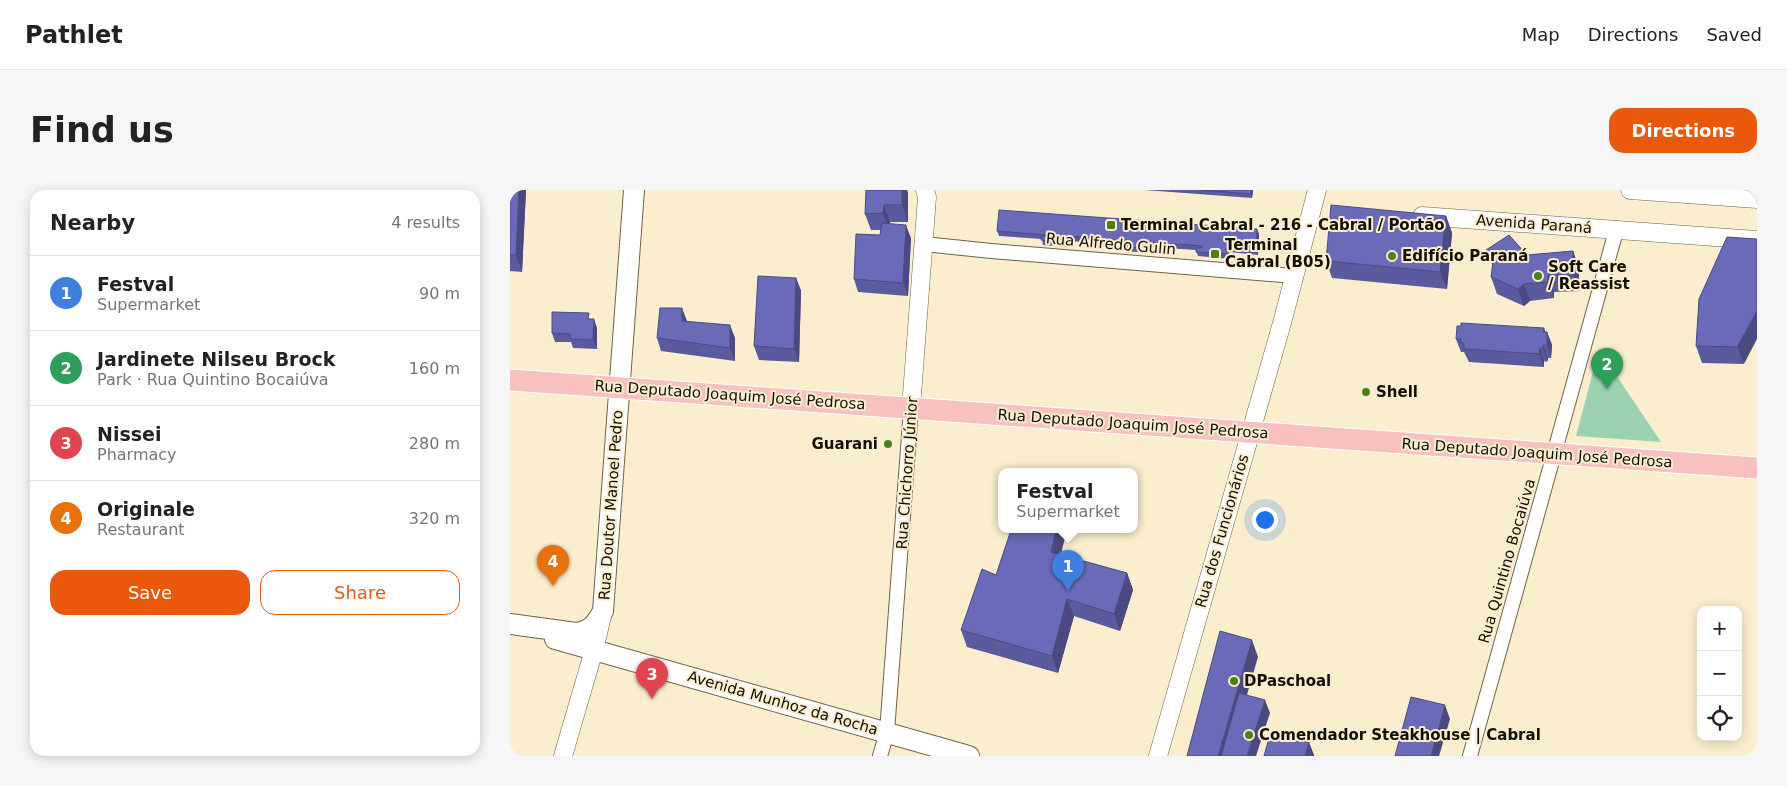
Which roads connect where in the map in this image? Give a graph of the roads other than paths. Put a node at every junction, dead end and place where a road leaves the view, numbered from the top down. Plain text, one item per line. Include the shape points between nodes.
1 (634, 190) edge
2 (925, 190) edge
3 (1317, 190) edge
4 (1630, 190) edge
5 (1757, 199) edge
6 (1312, 208) junction
7 (1331, 209) edge
8 (1410, 215) edge
9 (1616, 231) junction
10 (1757, 240) edge
11 (924, 244) junction
12 (1295, 276) junction
13 (510, 380) edge
14 (620, 387) junction
15 (911, 408) junction
16 (1250, 433) junction
17 (1554, 454) junction
18 (1757, 468) edge
19 (603, 611) junction
20 (510, 625) edge
21 (594, 650) junction
22 (887, 732) junction
23 (564, 756) edge
24 (880, 756) edge
25 (969, 756) edge
26 (1158, 756) edge
27 (1470, 756) edge

1 - 14 main road, Rua Doutor Manoel Pedro
2 - 11 street, Rua Chichorro Júnior
3 - 6 street, Rua dos Funcionários
4 - 5 street
6 - 7 street
6 - 12 street, Rua dos Funcionários
8 - 9 street, Avenida Paraná
9 - 10 street, Avenida Paraná
9 - 17 street, Rua Quintino Bocaiúva
11 - 12 street, Rua Alfredo Gulin
11 - 15 street, Rua Chichorro Júnior
12 - 16 street, Rua dos Funcionários
13 - 14 main road, Rua Deputado Joaquim José Pedrosa
14 - 15 main road, Rua Deputado Joaquim José Pedrosa
14 - 19 main road, Rua Doutor Manoel Pedro
15 - 16 main road, Rua Deputado Joaquim José Pedrosa
15 - 22 street, Rua Chichorro Júnior
16 - 17 main road, Rua Deputado Joaquim José Pedrosa
16 - 26 street, Rua dos Funcionários
17 - 18 main road, Rua Deputado Joaquim José Pedrosa
17 - 27 street, Rua Quintino Bocaiúva
19 - 20 main road via 596,624 584,632
19 - 21 street, Rua Doutor Manoel Pedro
20 - 21 main road, Avenida Munhoz da Rocha
21 - 22 main road, Avenida Munhoz da Rocha
21 - 23 street, Rua Doutor Manoel Pedro
22 - 24 street, Rua Chichorro Júnior
22 - 25 main road, Avenida Munhoz da Rocha

